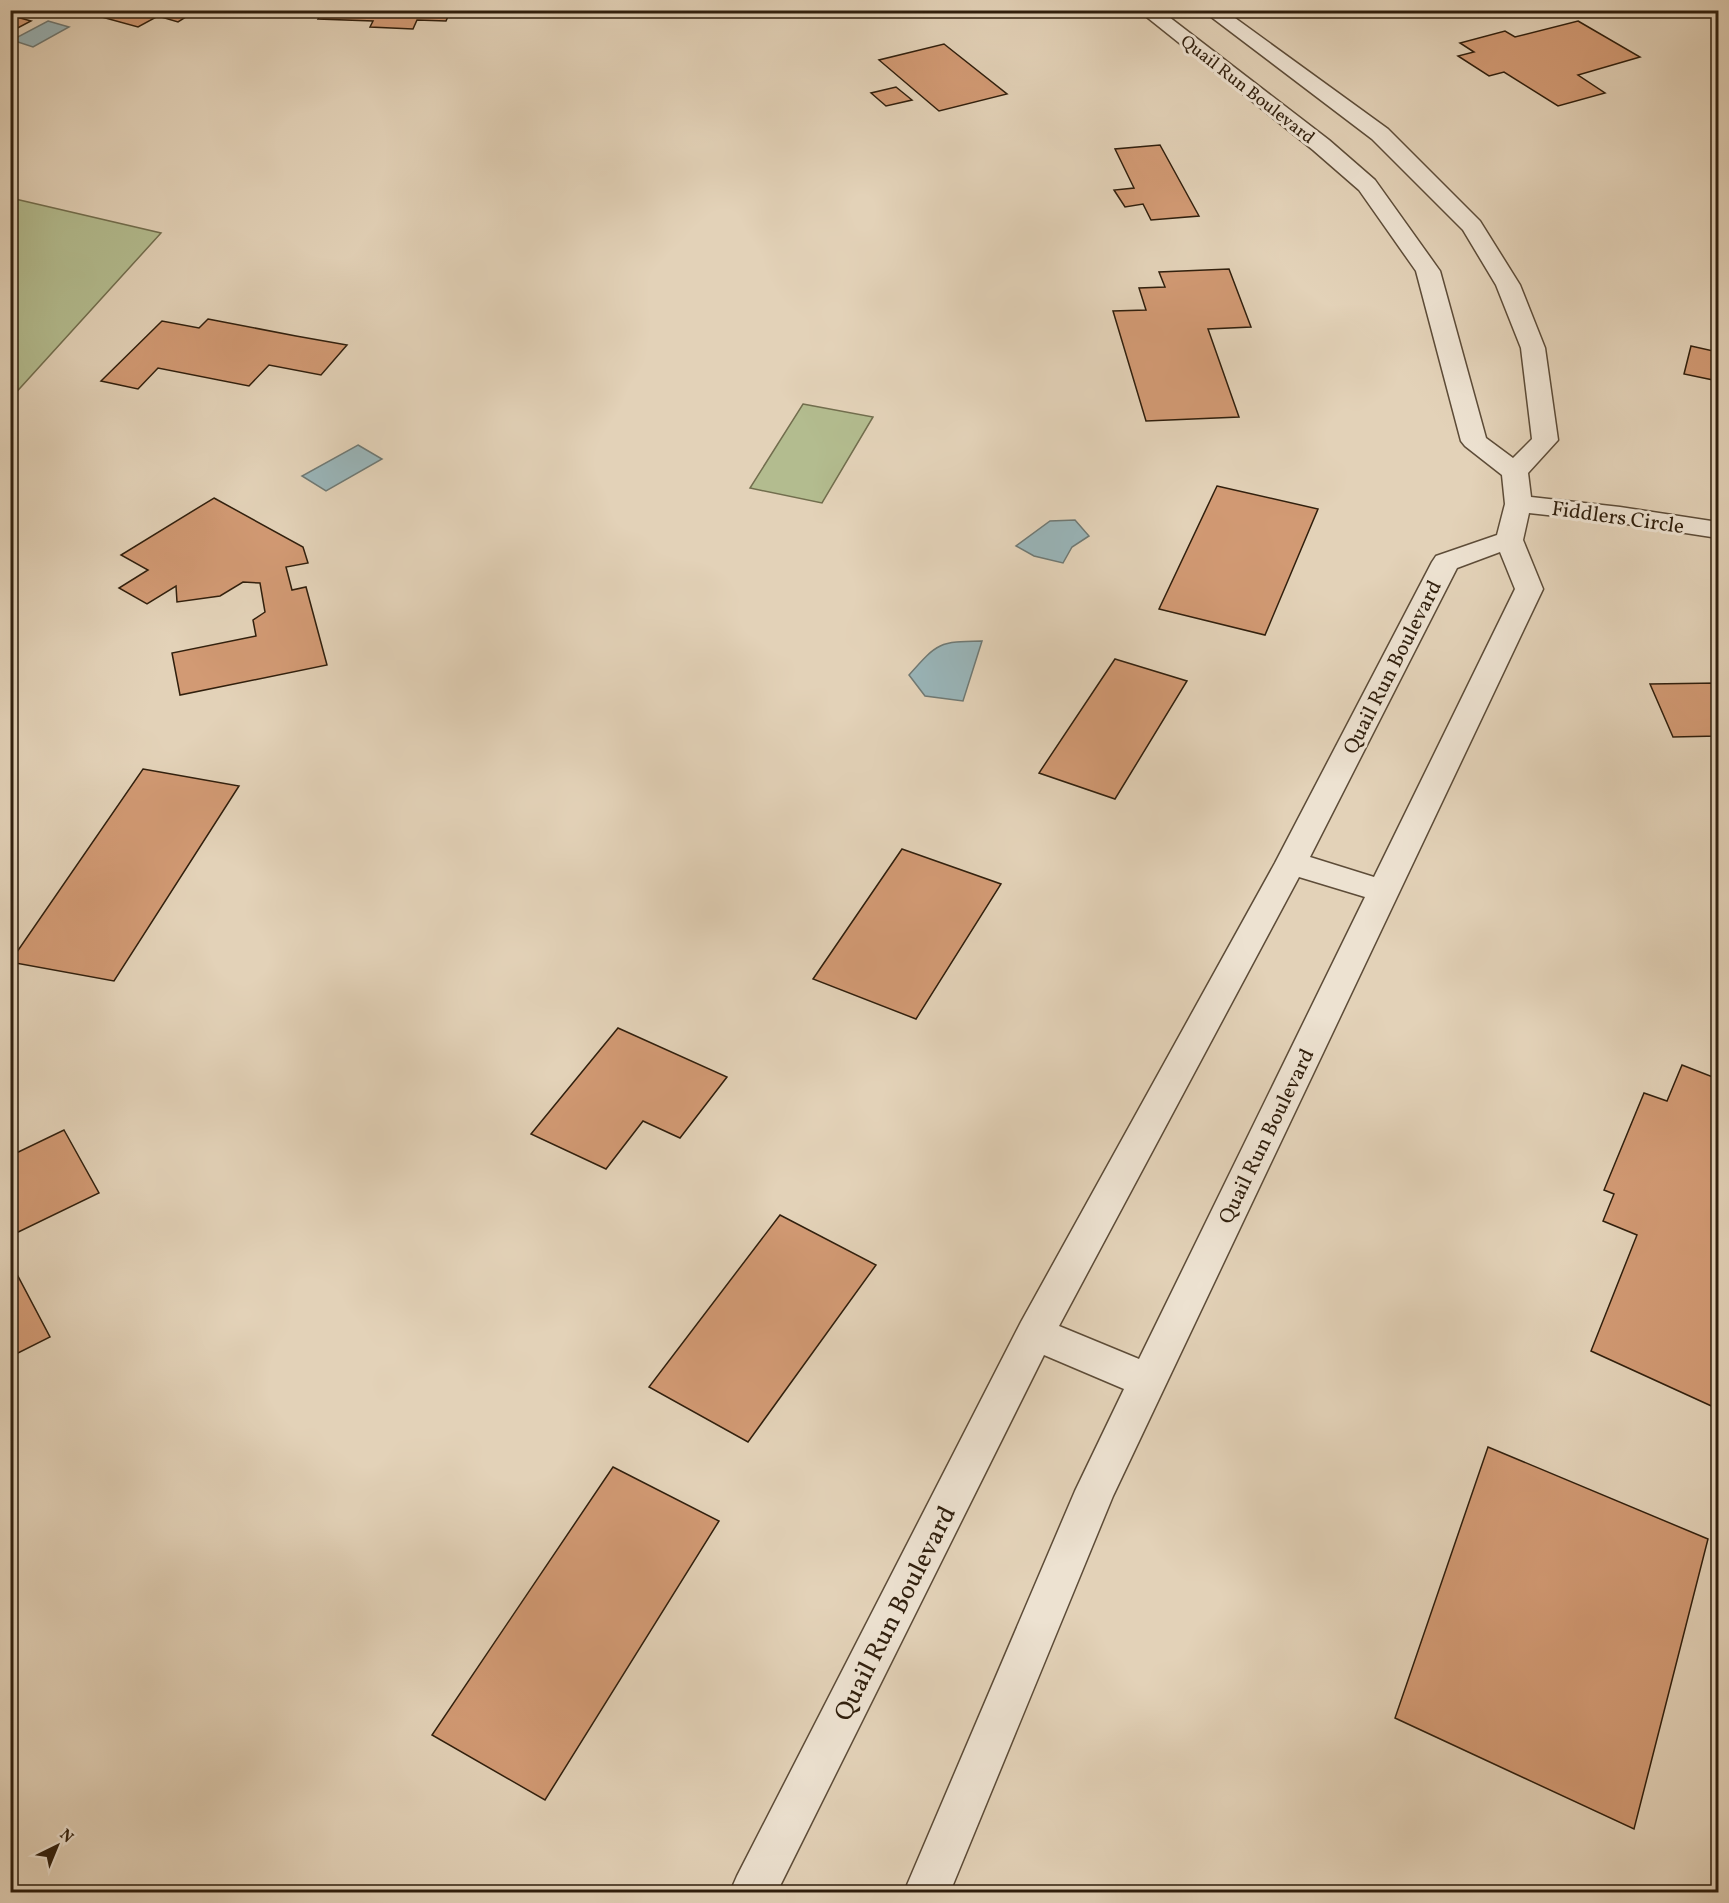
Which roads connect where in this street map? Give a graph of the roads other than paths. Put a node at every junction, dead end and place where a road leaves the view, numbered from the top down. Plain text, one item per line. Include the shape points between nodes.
1 (1147, 10) edge
2 (1211, 10) edge
3 (1380, 134) junction
4 (1321, 145) junction
5 (1515, 472) junction
6 (1518, 504) junction
7 (1719, 530) edge
8 (1509, 540) junction
9 (1291, 863) junction
10 (1383, 891) junction
11 (1035, 1334) junction
12 (1149, 1381) junction
13 (753, 1893) edge
14 (927, 1893) edge

1 - 4 street, Quail Run Boulevard
2 - 3 street, Quail Run Boulevard
3 - 4 street, Quail Run Boulevard
3 - 5 street, Quail Run Boulevard via 1472,226 1508,285 1529,337 1545,440
4 - 5 street, Quail Run Boulevard via 1367,185 1428,271 1474,441
5 - 6 street
6 - 7 street, Fiddlers Circle
6 - 8 street
8 - 9 street, Quail Run Boulevard via 1446,562
8 - 10 street, Quail Run Boulevard via 1529,589
9 - 10 street
9 - 11 street, Quail Run Boulevard
10 - 12 street, Quail Run Boulevard
11 - 12 street
11 - 13 street, Quail Run Boulevard
12 - 14 street, Quail Run Boulevard via 1095,1491

